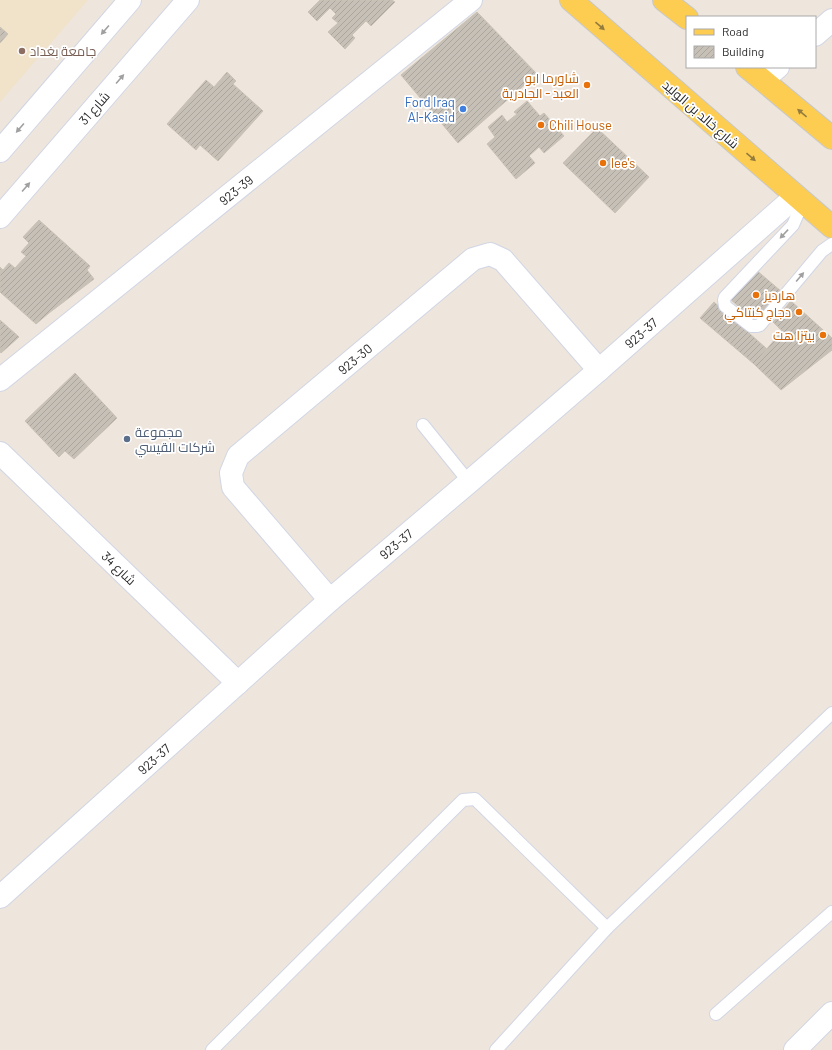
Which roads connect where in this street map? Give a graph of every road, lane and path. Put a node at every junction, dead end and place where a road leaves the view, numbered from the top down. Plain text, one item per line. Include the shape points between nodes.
1 (130, 0) edge
2 (188, 0) edge
3 (471, 0) edge
4 (571, 0) edge
5 (664, 0) edge
6 (686, 17) edge
7 (832, 20) edge
8 (816, 34) edge
9 (762, 71) edge
10 (832, 138) edge
11 (0, 151) edge
12 (798, 198) junction
13 (3, 207) edge
14 (832, 227) edge
15 (832, 244) edge
16 (599, 370) junction
17 (0, 380) edge
18 (423, 425) dead end
19 (0, 453) edge
20 (469, 482) junction
21 (330, 600) junction
22 (238, 683) junction
23 (832, 713) edge
24 (0, 897) edge
25 (832, 912) edge
26 (607, 928) junction
27 (832, 1013) edge
28 (716, 1014) dead end
29 (212, 1050) edge
30 (496, 1050) edge
31 (795, 1050) edge

1 -> 11 street
13 -> 2 street, شارع 31
3 - 17 street, 923-39
4 -> 12 main road, شارع خالد بن الوليد
5 - 6 main road
7 - 8 street
10 -> 9 main road
12 - 14 main road, شارع خالد بن الوليد
12 -> 15 lane via 799,211 793,225 724,297 725,306 751,326 760,325 822,251
12 - 16 street, 923-37
16 - 20 street, 923-37
16 - 21 street, 923-30 via 503,260 490,254 473,259 238,456 231,473 233,487
18 - 20 lane
19 - 22 street, شارع 34
20 - 21 street, 923-37
21 - 22 street, 923-37
22 - 24 street, 923-37
23 - 26 lane
25 - 28 lane
26 - 29 lane via 475,799 463,800
26 - 30 lane
27 - 31 street

